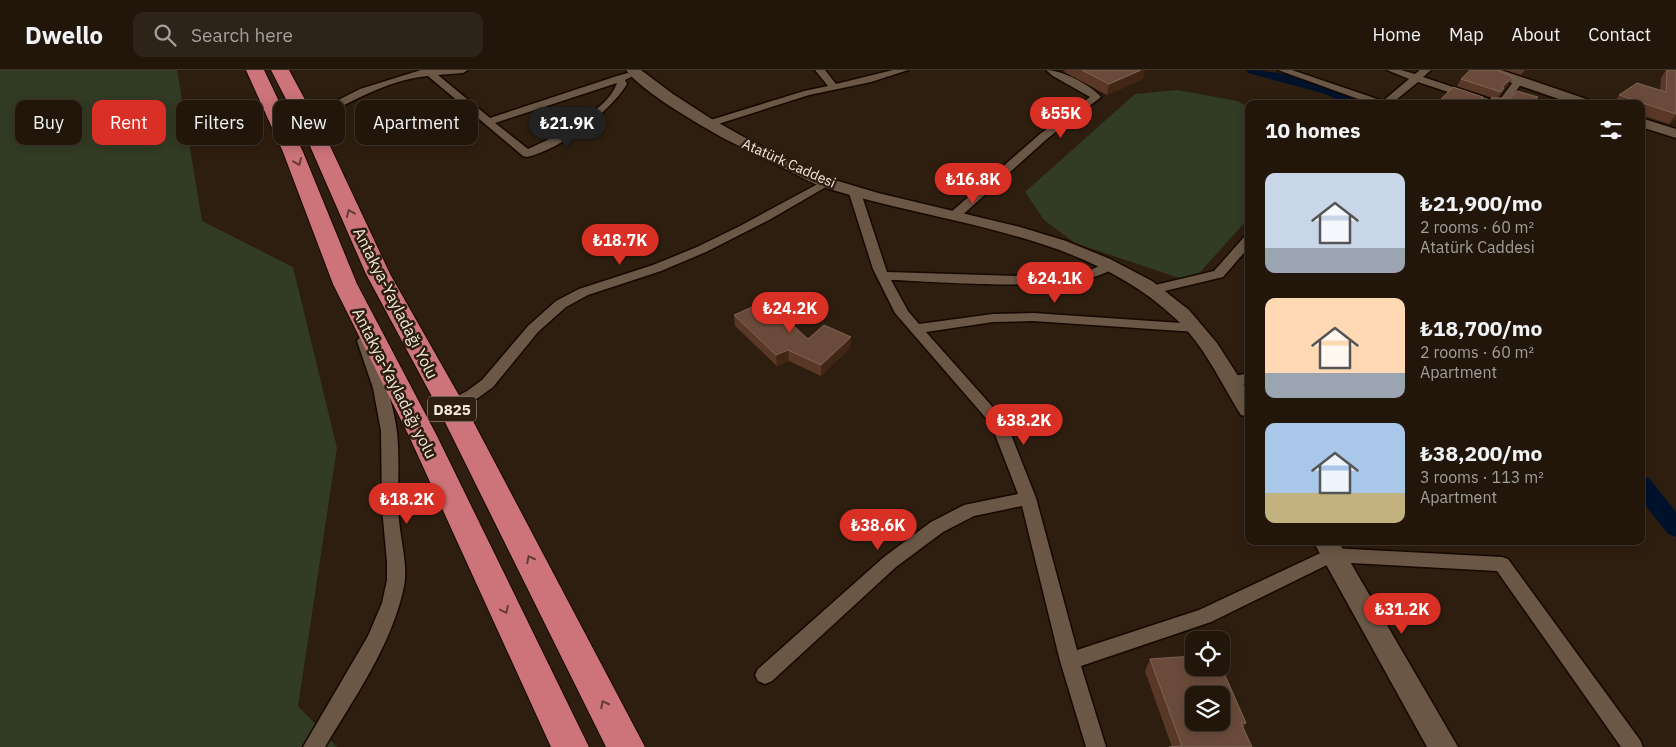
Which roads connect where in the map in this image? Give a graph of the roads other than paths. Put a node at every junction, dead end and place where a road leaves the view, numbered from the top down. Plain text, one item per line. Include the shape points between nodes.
1 (255, 70) edge
2 (280, 70) edge
3 (463, 70) edge
4 (820, 70) edge
5 (903, 70) edge
6 (1051, 70) edge
7 (1284, 70) edge
8 (1392, 70) edge
9 (1426, 70) edge
10 (1488, 70) edge
11 (428, 72) edge
12 (630, 74) edge
13 (1416, 78) junction
14 (1519, 80) junction
15 (834, 87) junction
16 (296, 100) edge
17 (344, 100) edge
18 (1372, 100) edge
19 (1389, 100) edge
20 (1482, 100) edge
21 (1505, 100) edge
22 (1576, 100) edge
23 (487, 122) junction
24 (1645, 123) edge
25 (708, 124) junction
26 (1675, 133) edge
27 (319, 145) edge
28 (827, 182) junction
29 (854, 190) junction
30 (954, 216) junction
31 (1245, 244) edge
32 (1110, 265) junction
33 (882, 276) junction
34 (345, 284) junction
35 (1152, 290) junction
36 (1196, 328) junction
37 (916, 329) junction
38 (1245, 379) edge
39 (1230, 381) junction
40 (1245, 404) edge
41 (451, 406) junction
42 (1028, 498) junction
43 (1328, 548) edge
44 (1070, 661) junction
45 (765, 674) dead end
46 (313, 747) edge
47 (570, 747) edge
48 (626, 747) edge
49 (1096, 747) edge
50 (1443, 747) edge
51 (1633, 747) edge

1 -> 34 highway, Antakya-Yayladağı yolu / D825 via 297,160
2 - 16 highway, Antakya-Yayladağı Yolu / D825
3 - 11 street
4 - 15 street
5 - 15 street
6 - 30 street via 1096,97 1044,136
7 - 18 street
8 - 13 street
9 - 13 street
10 - 14 main road
11 - 17 street via 376,86
11 - 23 street
12 - 23 street
12 - 23 street via 615,97 572,130 527,154
12 - 25 main road, Atatürk Caddesi
13 - 19 street
13 - 20 street
14 - 21 street
14 - 22 main road
15 - 25 street
24 - 26 main road
25 - 28 main road, Atatürk Caddesi
41 -> 27 highway, Antakya-Yayladağı Yolu / D825 via 378,274
28 - 29 main road, Atatürk Caddesi
28 - 41 street via 723,241 656,269 586,291 560,304 548,313 491,381
29 - 30 main road, Atatürk Caddesi
29 - 33 street
30 - 32 main road, Atatürk Caddesi via 1059,244
31 - 35 street via 1218,274
32 - 33 street via 1087,276 1048,281
32 - 35 main road, Atatürk Caddesi
33 - 37 street via 902,314
34 - 46 street via 378,381 387,419 391,521 398,572 391,603 371,648
34 -> 47 highway, Antakya-Yayladağı yolu / D825 via 424,436
35 - 36 main road, Atatürk Caddesi
36 - 37 street via 1033,317 993,318
36 - 39 main road, Atatürk Caddesi
37 - 42 street via 998,422
38 - 39 street
39 - 40 main road, Atatürk Caddesi
48 -> 41 highway, Antakya-Yayladağı Yolu / D825
42 - 44 street
42 - 45 street via 970,510 937,527 890,562
43 - 44 street via 1204,616
43 - 50 main road
43 - 51 street via 1502,564
44 - 49 street

